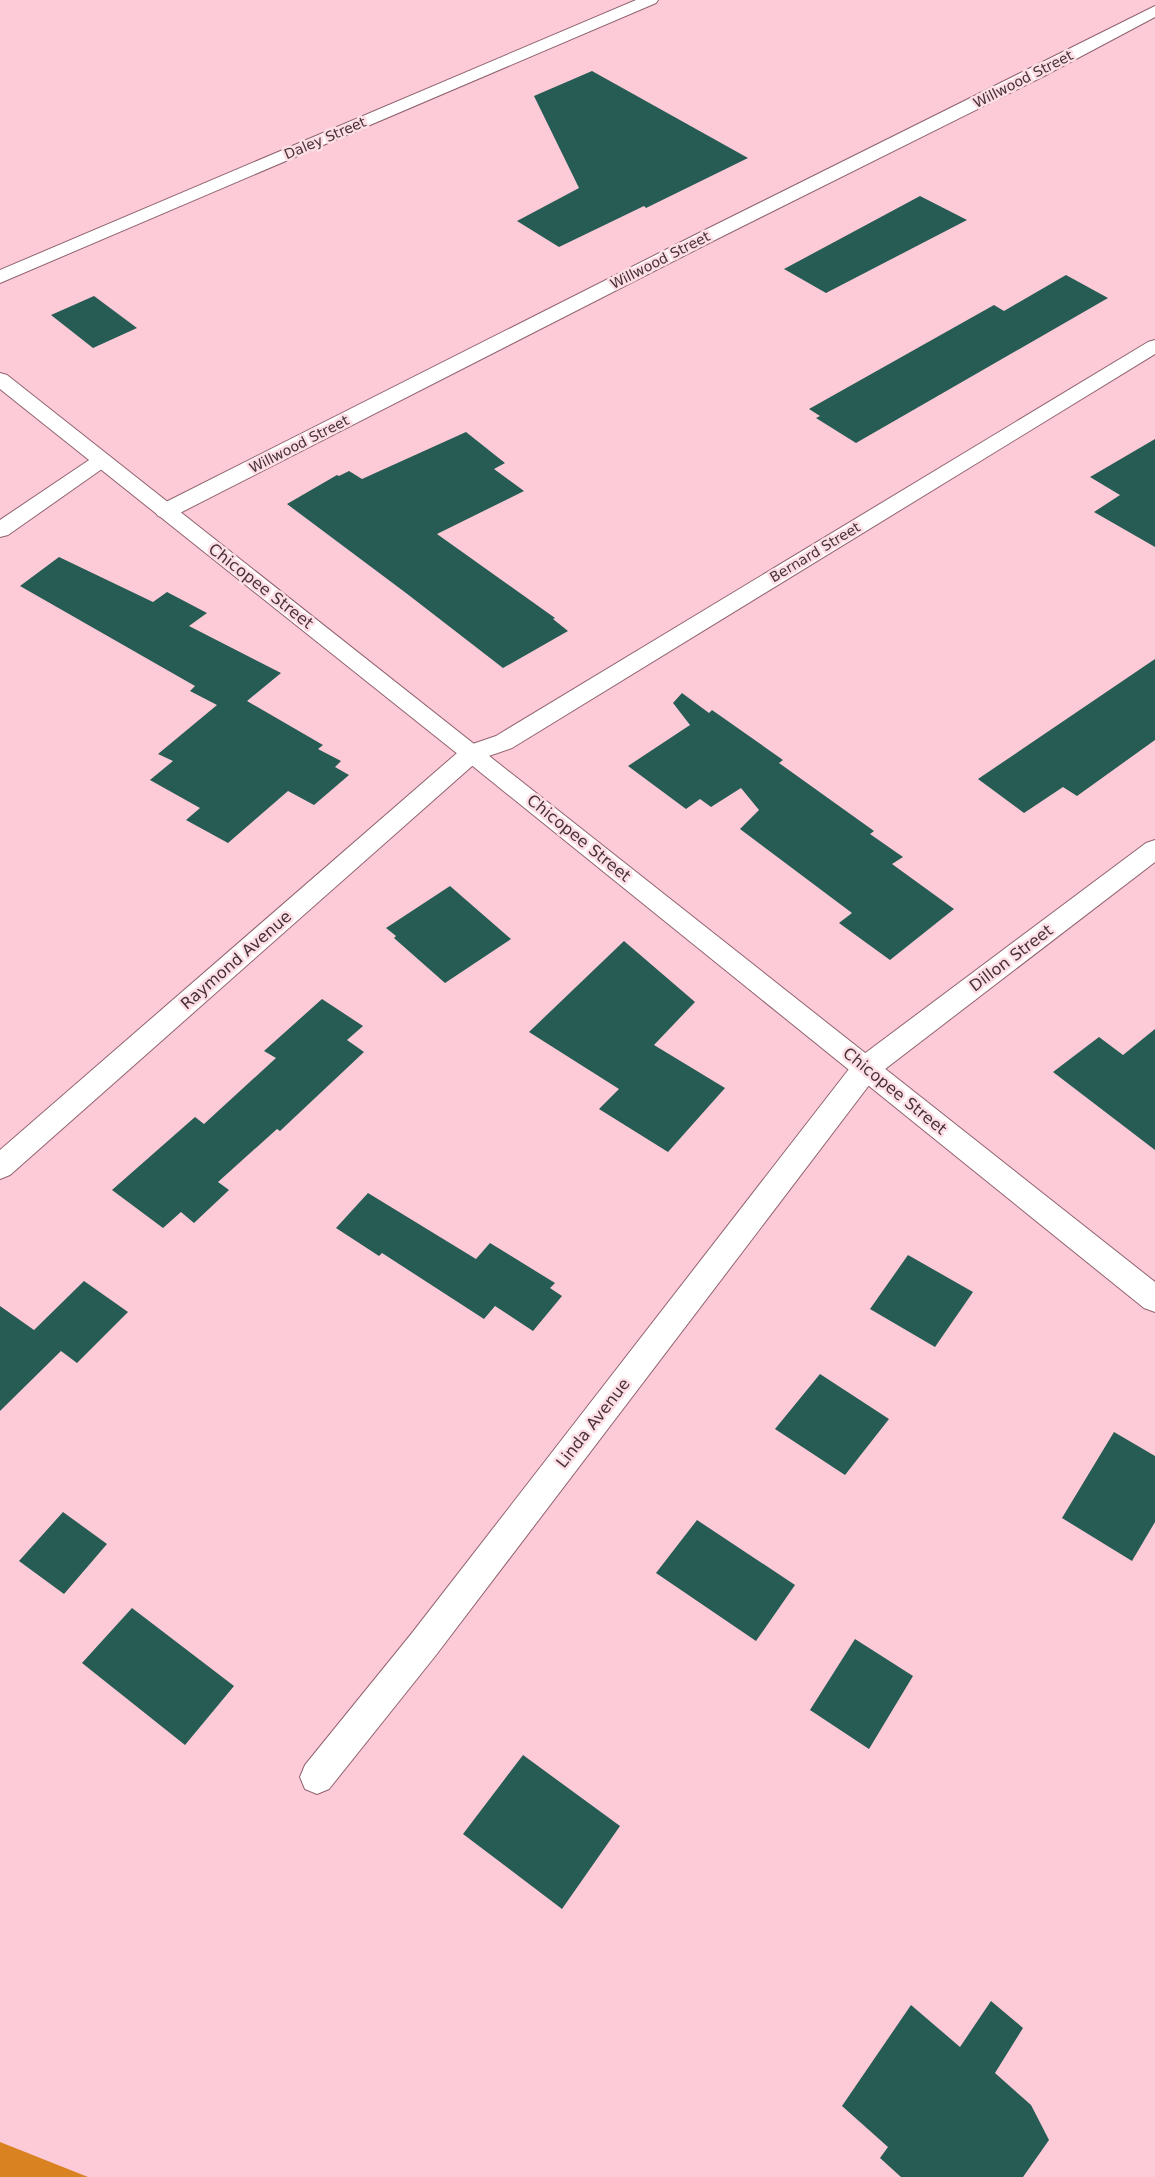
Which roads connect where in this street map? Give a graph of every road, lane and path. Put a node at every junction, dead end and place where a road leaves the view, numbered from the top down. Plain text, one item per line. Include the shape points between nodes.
1 (650, 0) edge
2 (1155, 11) edge
3 (0, 277) edge
4 (1155, 346) edge
5 (0, 379) edge
6 (102, 460) junction
7 (166, 511) junction
8 (0, 530) edge
9 (472, 753) junction
10 (1155, 849) edge
11 (866, 1068) junction
12 (0, 1168) edge
13 (1155, 1299) edge
14 (317, 1776) dead end

1 - 3 street, Daley Street
2 - 7 street, Willwood Street
4 - 9 street, Bernard Street via 504,742
5 - 6 street, Chicopee Street
6 - 7 street, Chicopee Street
6 - 8 street
7 - 9 street, Chicopee Street
9 - 11 street, Chicopee Street
9 - 12 street, Raymond Avenue
10 - 11 street, Dillon Street
11 - 13 street, Chicopee Street
11 - 14 street, Linda Avenue via 430,1636

